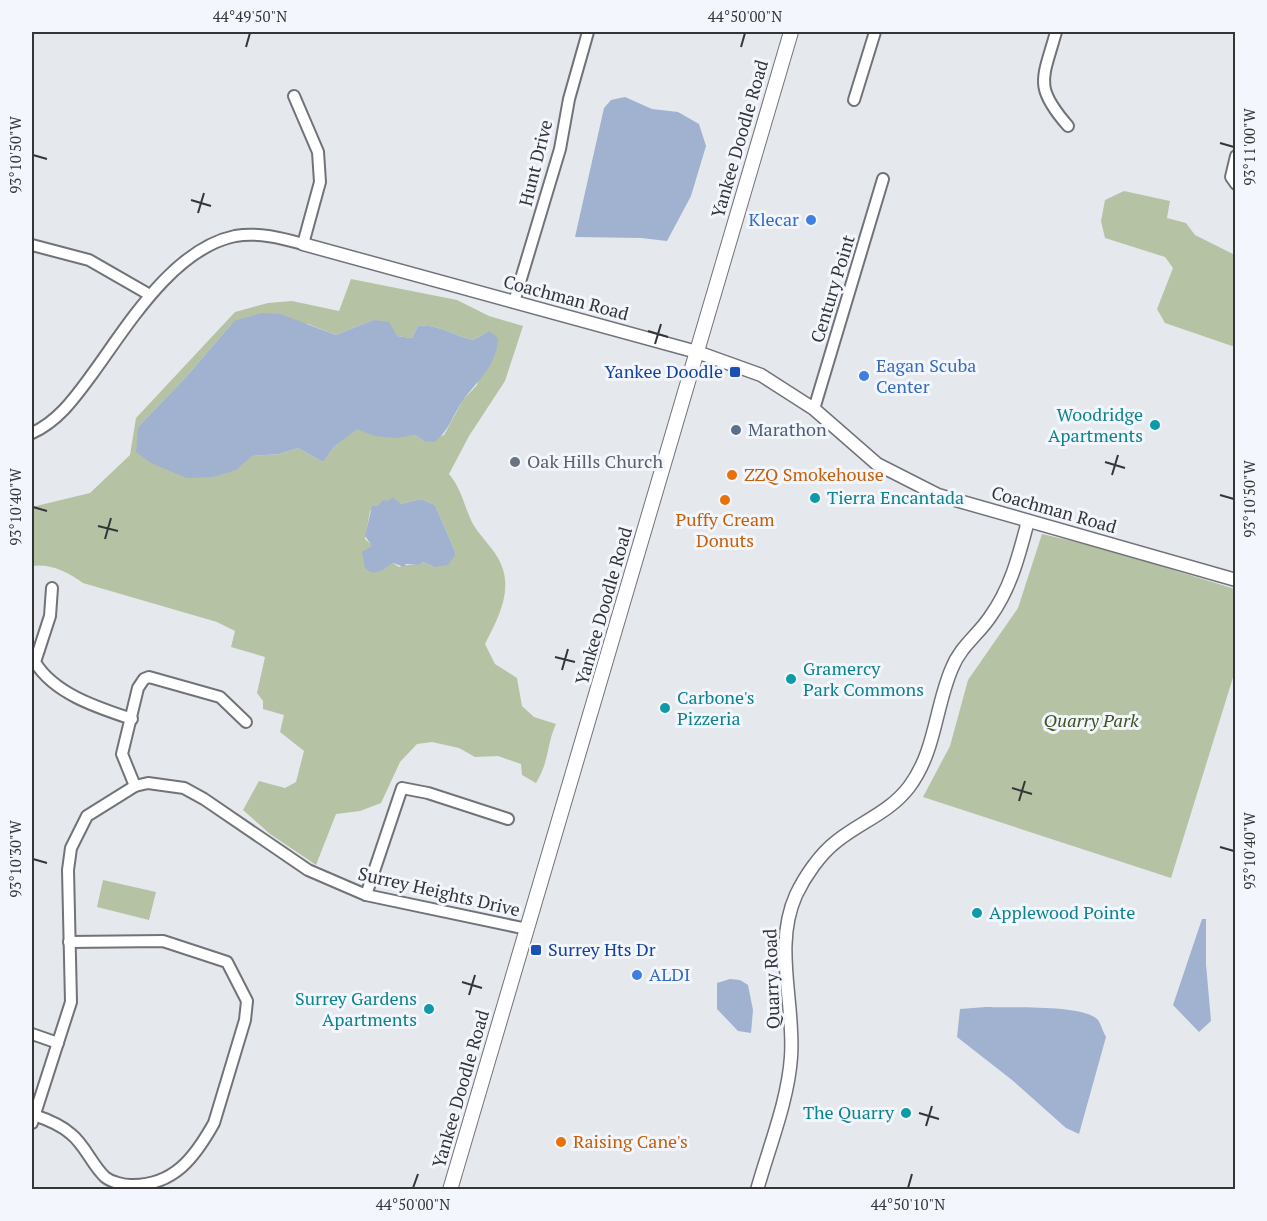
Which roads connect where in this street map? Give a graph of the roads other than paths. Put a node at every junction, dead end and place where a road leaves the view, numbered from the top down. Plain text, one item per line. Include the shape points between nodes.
1 (588, 32) edge
2 (791, 32) edge
3 (875, 32) edge
4 (1056, 32) edge
5 (294, 96) dead end
6 (854, 100) dead end
7 (1068, 126) dead end
8 (1236, 156) edge
9 (883, 179) dead end
10 (1236, 184) edge
11 (303, 244) junction
12 (32, 245) edge
13 (150, 295) junction
14 (514, 302) junction
15 (697, 352) junction
16 (814, 409) junction
17 (32, 433) edge
18 (1028, 521) junction
19 (1236, 580) edge
20 (52, 588) dead end
21 (132, 719) junction
22 (246, 722) dead end
23 (135, 786) junction
24 (508, 819) dead end
25 (366, 895) junction
26 (527, 929) junction
27 (69, 942) junction
28 (32, 1034) edge
29 (58, 1043) junction
30 (33, 1119) edge
31 (450, 1190) edge
32 (757, 1190) edge

1 - 14 street, Hunt Drive via 568,99 560,149
2 - 15 main road, Yankee Doodle Road
3 - 6 street
4 - 7 street via 1043,81 1048,103
5 - 11 street via 318,152 321,182
8 - 10 street via 1231,177
9 - 16 street, Century Point
11 - 13 street, Coachman Road via 271,235 236,236 201,248
11 - 14 street, Coachman Road
12 - 13 street via 89,260
13 - 17 street, Coachman Road via 69,405
14 - 15 street, Coachman Road
15 - 16 street, Coachman Road via 761,375
15 - 26 main road, Yankee Doodle Road
16 - 18 street, Coachman Road via 877,464 938,495
18 - 19 street, Coachman Road
18 - 32 street, Quarry Road via 1007,592 952,666 925,761 908,788 883,812 835,842 813,865 796,895 789,917 786,952 791,1060
20 - 21 street via 50,616 35,662 41,672 93,706
21 - 22 street via 138,688 149,677 220,697
21 - 23 street via 122,754
23 - 25 street, Surrey Heights Drive via 148,783 184,788 308,870
23 - 27 street via 87,816 71,848
24 - 25 street via 402,788
25 - 26 street, Surrey Heights Drive
26 - 31 main road, Yankee Doodle Road
27 - 29 street via 71,1002
27 - 30 street via 163,940 227,962 247,1001 245,1020 208,1134 187,1163 150,1185 127,1185 107,1179 72,1134
28 - 29 street
29 - 30 street

